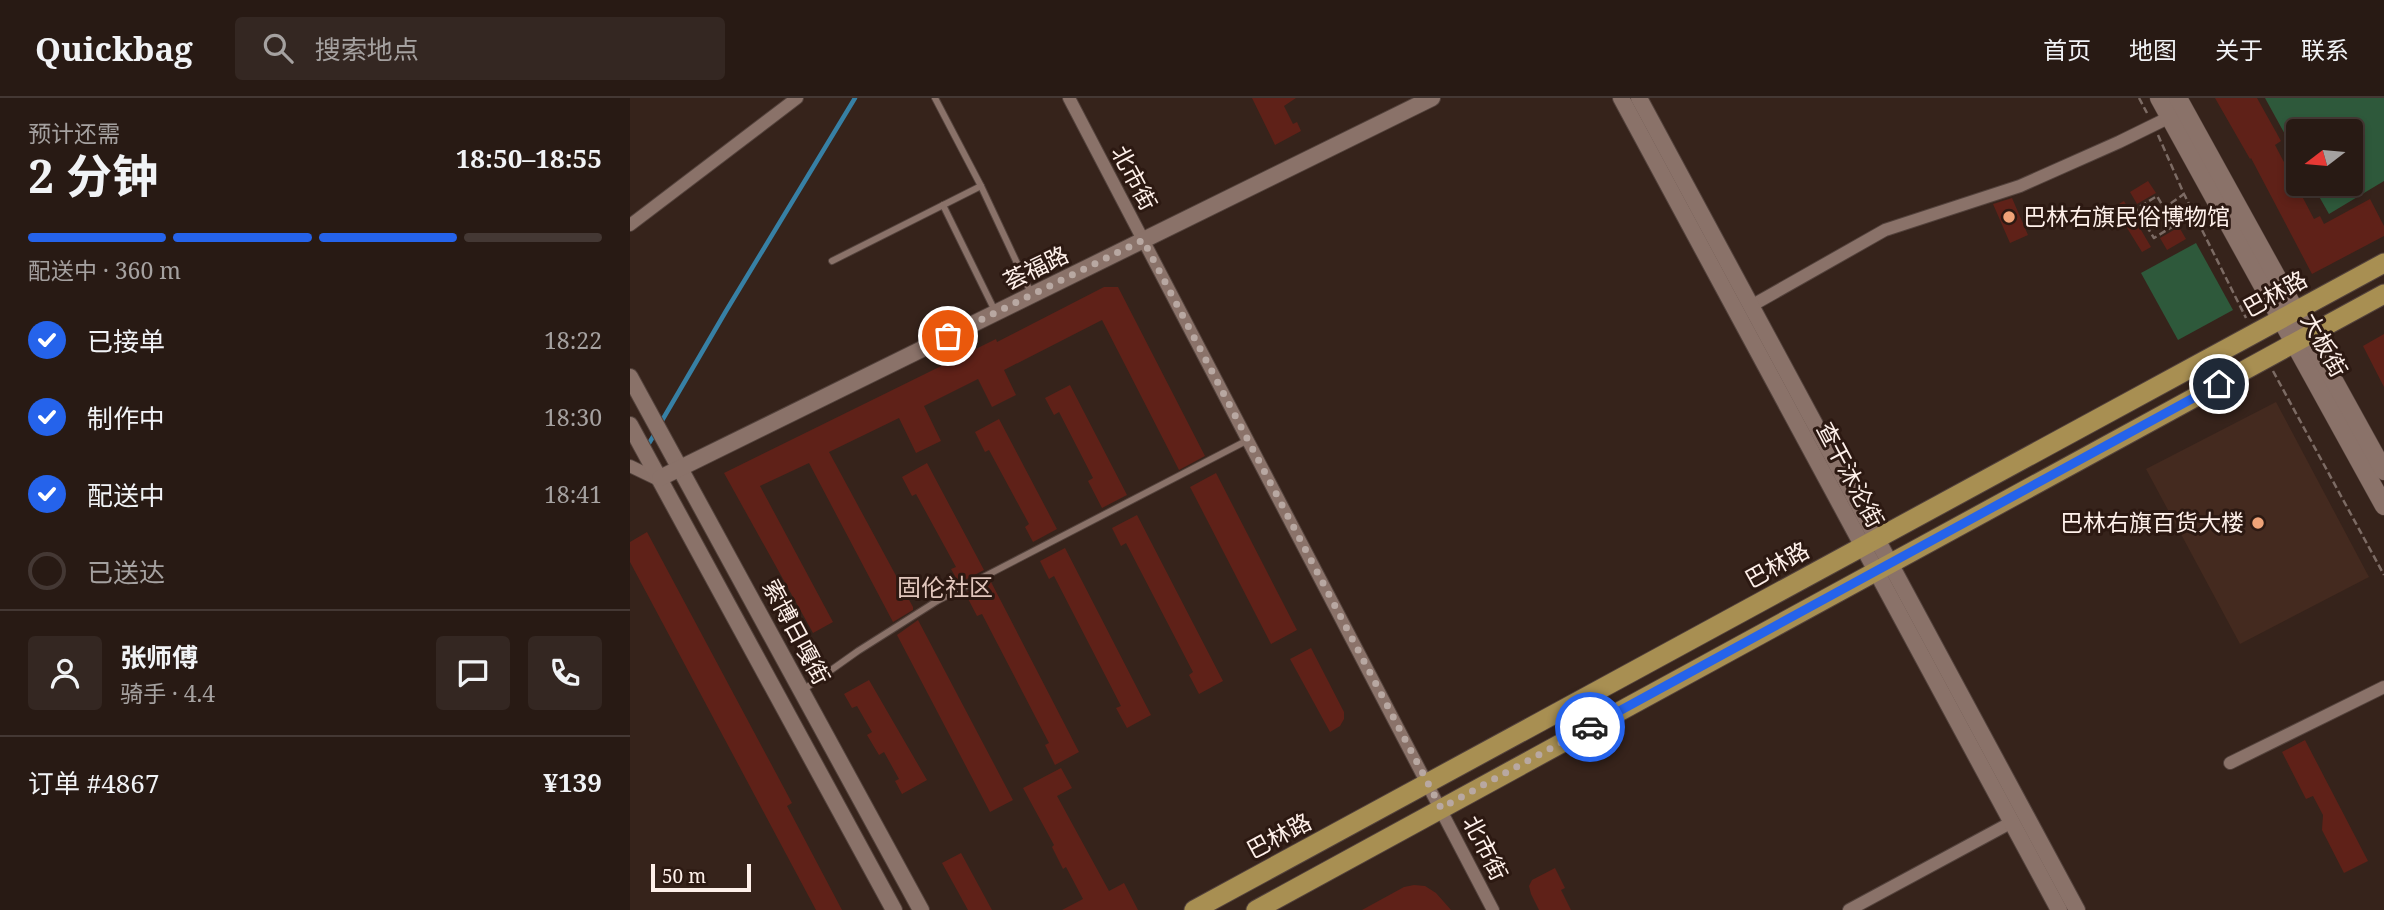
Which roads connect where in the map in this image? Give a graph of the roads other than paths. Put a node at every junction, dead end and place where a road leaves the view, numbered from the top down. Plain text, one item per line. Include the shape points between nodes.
1 (797, 98) edge
2 (935, 98) edge
3 (1069, 98) edge
4 (1432, 98) edge
5 (1621, 98) edge
6 (1639, 98) edge
7 (2159, 98) edge
8 (2178, 98) edge
9 (2170, 117) junction
10 (981, 186) junction
11 (943, 205) junction
12 (630, 225) edge
13 (1143, 240) junction
14 (832, 261) dead end
15 (2384, 263) edge
16 (2384, 294) edge
17 (1032, 295) junction
18 (1751, 306) junction
19 (996, 312) junction
20 (2288, 315) junction
21 (2302, 339) junction
22 (630, 377) edge
23 (630, 425) edge
24 (1248, 440) junction
25 (630, 466) edge
26 (681, 467) junction
27 (2384, 471) edge
28 (660, 478) junction
29 (2384, 506) edge
30 (1870, 542) junction
31 (1883, 567) junction
32 (2384, 687) edge
33 (802, 691) junction
34 (2230, 763) dead end
35 (1428, 783) junction
36 (1441, 808) junction
37 (2012, 822) junction
38 (894, 910) edge
39 (921, 910) edge
40 (1194, 910) edge
41 (1256, 910) edge
42 (1493, 910) edge
43 (1849, 910) edge
44 (2059, 910) edge
45 (2077, 910) edge

1 - 12 street
2 - 10 lane
3 - 13 street, 北市街
4 - 13 street, 荟福路
5 - 30 street, 查干沐沦街
6 - 18 street, 查干沐沦街
7 - 9 main road, 大板街
8 - 20 main road, 大板街
9 - 18 street via 2020,186 1885,230
9 - 20 main road, 大板街
10 - 11 lane
10 - 17 lane
11 - 14 lane
11 - 19 lane
13 - 17 street, 荟福路
13 - 24 street, 北市街
15 - 20 main road, 巴林路
16 - 21 main road
17 - 19 street, 荟福路
18 - 30 street, 查干沐沦街
19 - 26 street, 荟福路
20 - 21 main road, 大板街
20 - 30 main road, 巴林路
21 - 27 main road, 大板街
21 - 29 main road, 大板街
21 - 31 main road
22 - 26 street, 索博日嘎街
23 - 28 street, 索博日嘎街
24 - 33 lane via 937,601
24 - 35 street, 北市街
25 - 28 street
26 - 28 street, 荟福路
26 - 33 street, 索博日嘎街
28 - 38 street, 索博日嘎街
30 - 31 street, 查干沐沦街
30 - 35 main road, 巴林路
31 - 36 main road
31 - 37 street, 查干沐沦街
31 - 45 street, 查干沐沦街
32 - 34 street
33 - 39 street, 索博日嘎街
35 - 36 street, 北市街
35 - 40 main road, 巴林路
36 - 41 main road
36 - 42 street, 北市街
37 - 43 street
37 - 44 street, 查干沐沦街

